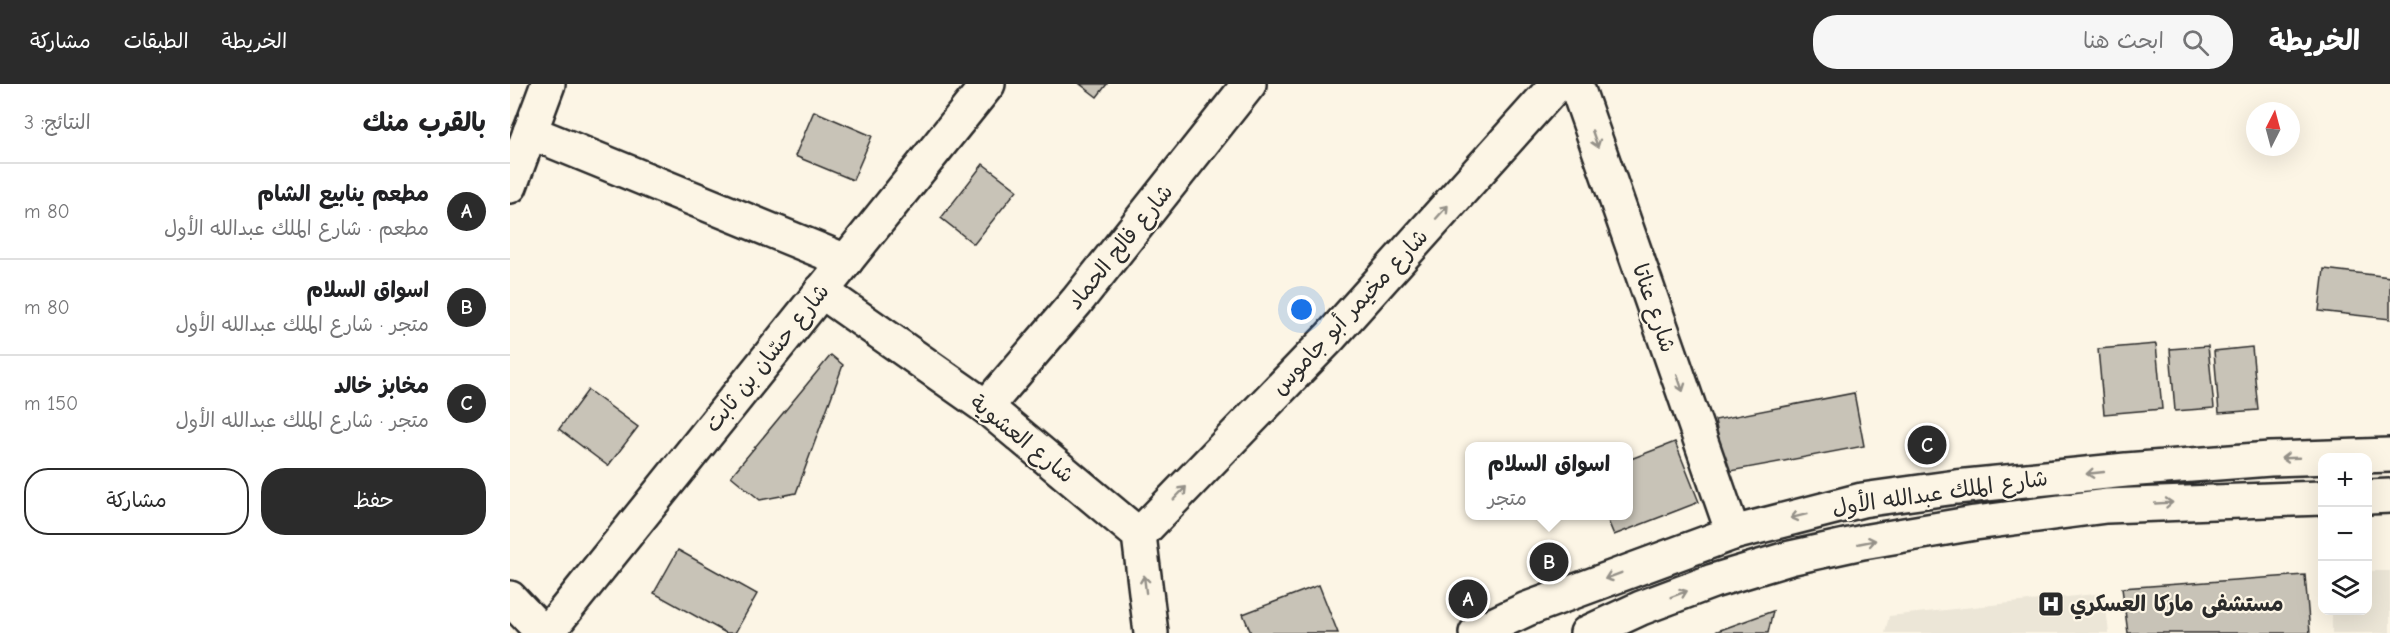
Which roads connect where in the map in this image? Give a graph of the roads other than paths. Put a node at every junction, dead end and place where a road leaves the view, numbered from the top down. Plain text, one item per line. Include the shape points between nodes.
1 (548, 84) edge
2 (988, 84) edge
3 (1249, 84) edge
4 (1557, 84) edge
5 (1576, 84) edge
6 (530, 132) junction
7 (510, 186) edge
8 (846, 261) junction
9 (821, 291) junction
10 (986, 407) junction
11 (2390, 455) edge
12 (2390, 496) edge
13 (2372, 497) edge
14 (2318, 498) edge
15 (1733, 532) junction
16 (1139, 535) junction
17 (510, 598) edge
18 (545, 633) edge
19 (1151, 633) edge
20 (1476, 633) edge
21 (1587, 633) edge

1 - 6 street
2 - 8 street, شارع حسّان بن ثابت
3 - 10 street, شارع فالح الحماد via 1077,301
16 -> 4 street, شارع مخيمر أبو جاموس via 1330,337
5 -> 15 street, شارع عناتا
6 - 7 street
6 - 8 street
8 - 9 street, شارع حسّان بن ثابت
9 - 10 street, شارع العشوية
9 - 18 street, شارع حسّان بن ثابت
10 - 16 street, شارع العشوية
11 -> 15 street, شارع الملك عبدالله الأول via 2258,460 1956,487 1862,500
12 - 13 street
21 -> 14 street, شارع الملك عبدالله الأول via 1713,581 1863,542 2106,506
15 -> 20 street, شارع الملك عبدالله الأول via 1527,609
19 -> 16 street
17 - 18 street

